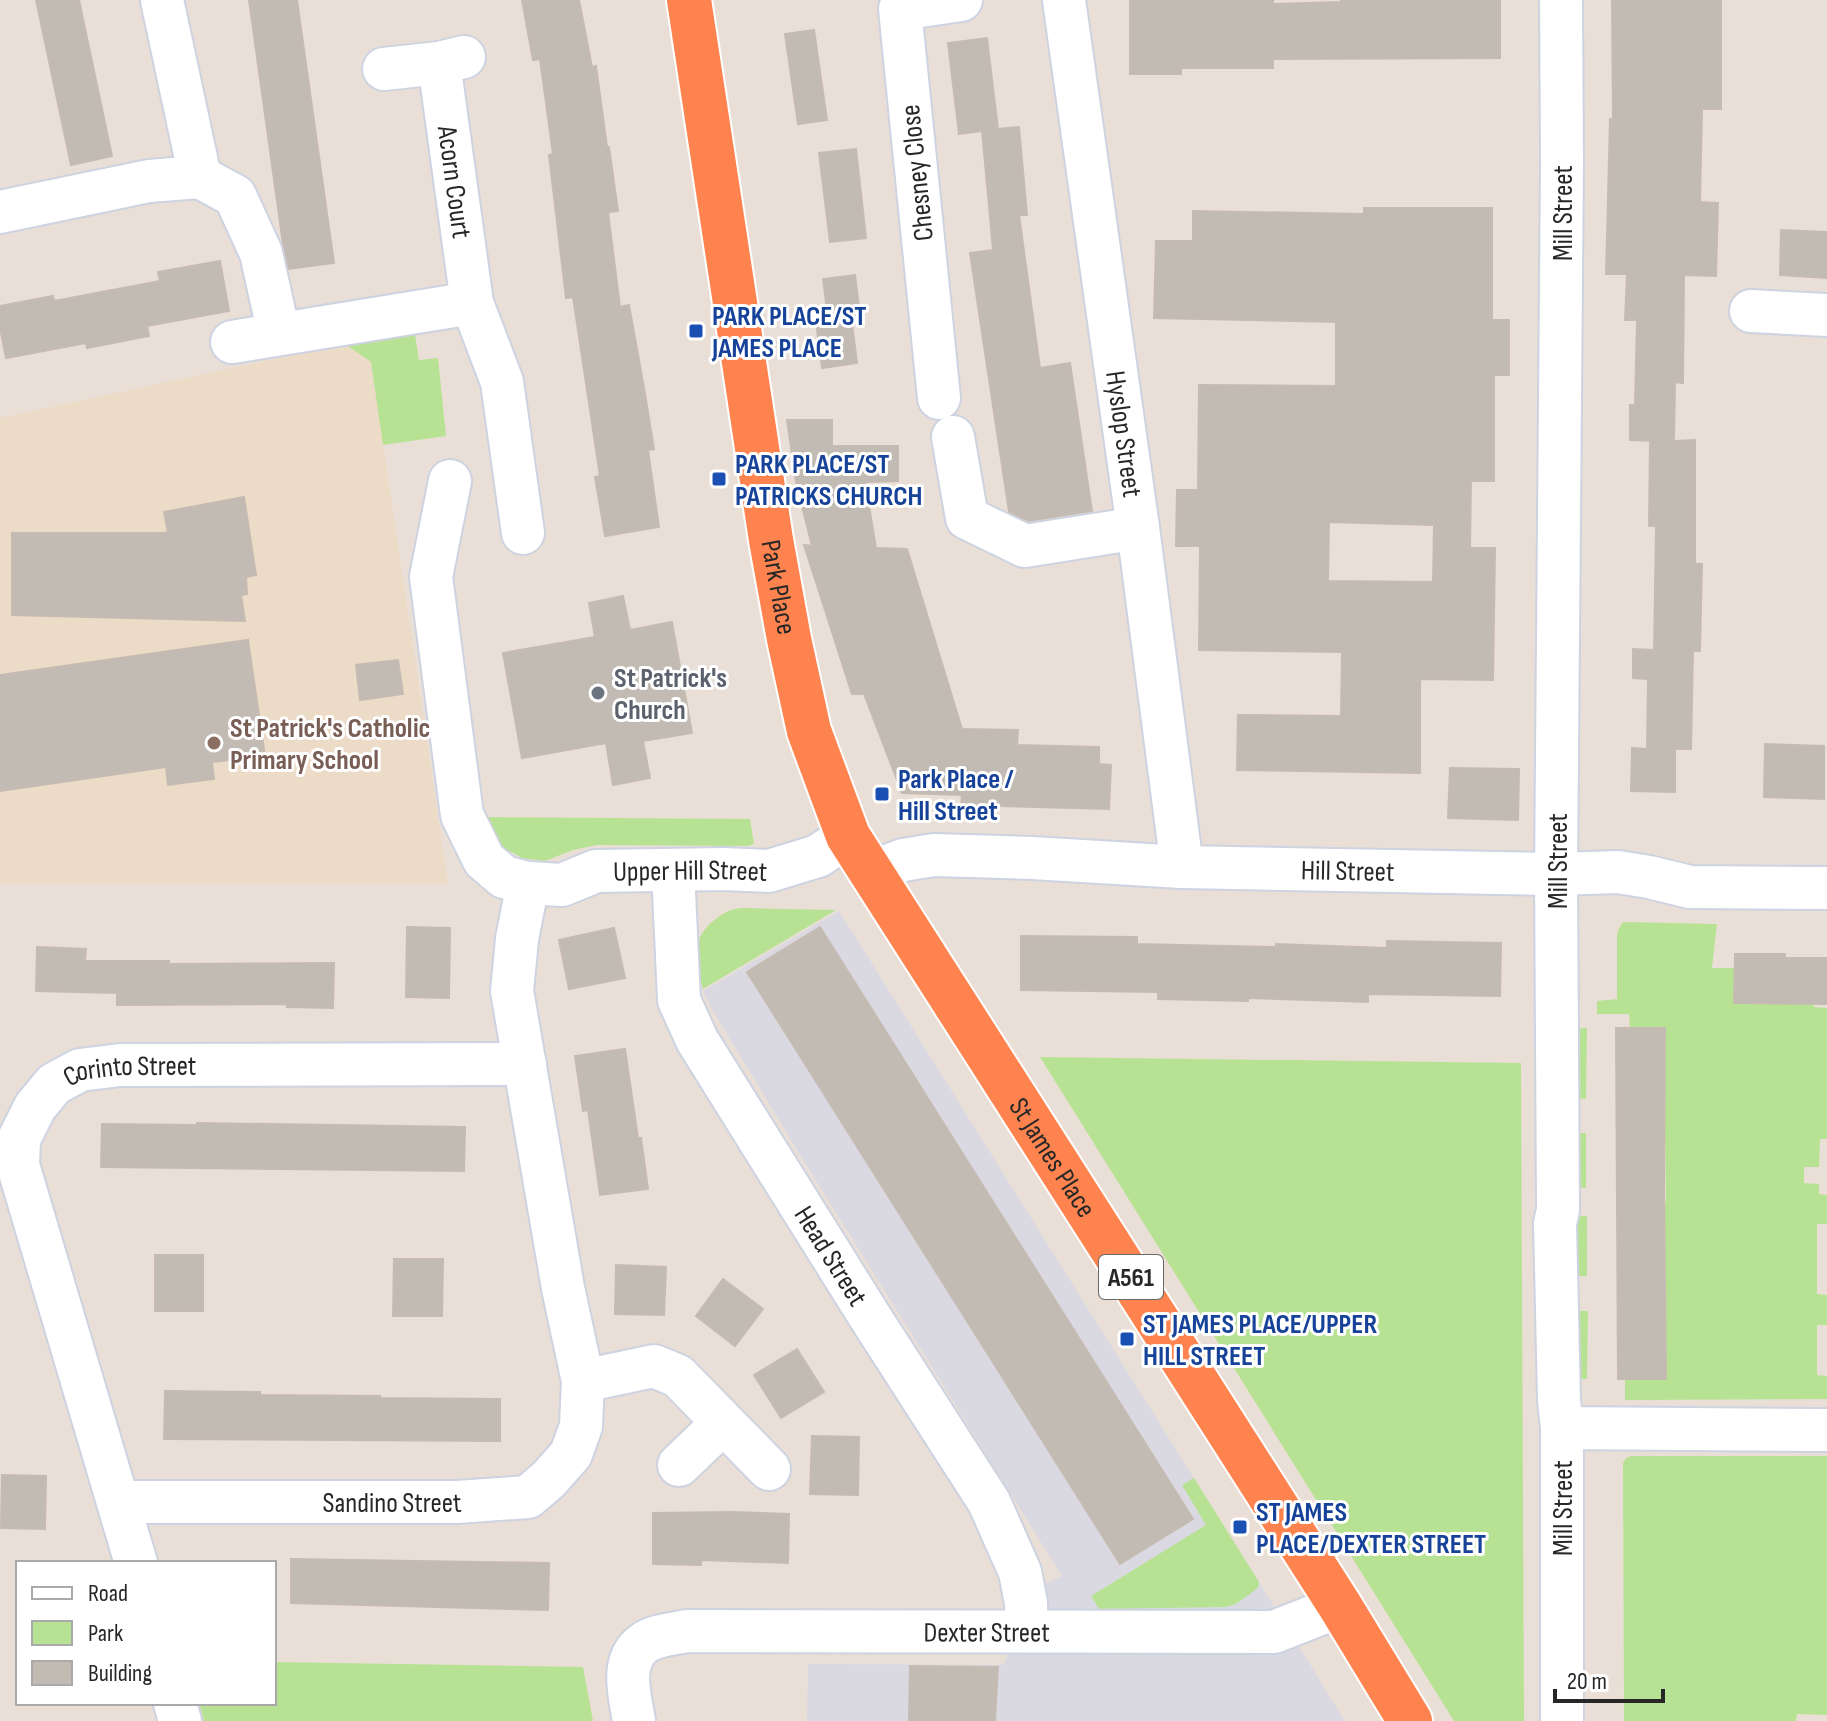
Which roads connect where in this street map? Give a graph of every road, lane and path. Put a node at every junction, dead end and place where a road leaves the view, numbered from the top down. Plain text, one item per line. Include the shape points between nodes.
1 (162, 0) edge
2 (689, 0) edge
3 (961, 0) edge
4 (1064, 0) edge
5 (1561, 0) edge
6 (384, 69) dead end
7 (200, 177) junction
8 (0, 211) edge
9 (472, 303) junction
10 (1751, 311) dead end
11 (1827, 315) edge
12 (279, 334) junction
13 (232, 342) dead end
14 (939, 398) dead end
15 (953, 437) dead end
16 (450, 481) dead end
17 (1138, 528) junction
18 (523, 533) dead end
19 (848, 836) junction
20 (1182, 867) junction
21 (673, 870) junction
22 (871, 873) junction
23 (1556, 874) junction
24 (528, 883) junction
25 (1827, 888) edge
26 (525, 1064) junction
27 (583, 1381) junction
28 (723, 1423) junction
29 (1562, 1428) junction
30 (1827, 1430) edge
31 (679, 1465) dead end
32 (769, 1469) dead end
33 (118, 1502) junction
34 (135, 1561) edge
35 (1340, 1606) junction
36 (1027, 1631) junction
37 (634, 1721) edge
38 (1410, 1721) edge
39 (1562, 1721) edge

1 - 7 street
2 - 19 highway, Park Place / A561 via 789,639 809,731
3 - 14 street, Chesney Close via 900,9
4 - 17 street, Hyslop Street
5 - 23 street, Mill Street
6 - 9 street, Acorn Court via 452,60
7 - 8 street via 149,181
7 - 12 street via 235,196 261,253
9 - 12 street
9 - 18 street, Acorn Court via 502,382
10 - 11 street
12 - 13 street
15 - 17 street via 967,518 1025,546
16 - 24 street via 431,577 462,815 484,860 504,877
17 - 20 street, Hyslop Street
19 - 21 street, Upper Hill Street via 818,856 769,871
19 - 22 highway, St James Place / A561
20 - 22 street, Hill Street via 934,855
20 - 23 street, Hill Street
21 - 24 street, Upper Hill Street via 596,871 562,885
21 - 36 street, Head Street via 679,1000 697,1040 989,1502 1020,1572
22 - 35 highway, St James Place / A561
23 - 25 street, Hill Street via 1618,872 1690,887
23 - 29 street, Mill Street via 1555,1223
24 - 26 street, Sandino Street via 512,991
26 - 27 street, Sandino Street
26 - 33 street, Corinto Street via 120,1065 80,1070 54,1084 19,1139 18,1165
27 - 28 street via 654,1366 678,1376
27 - 33 street, Sandino Street via 581,1426 571,1454 528,1497 457,1502
28 - 31 street
28 - 32 street
29 - 30 street
29 - 39 street, Mill Street
33 - 34 street, Corinto Street
35 - 36 street, Dexter Street via 1274,1632
35 - 38 highway, St James Place / A561
36 - 37 street, Dexter Street via 687,1631 645,1642 634,1653 627,1678

